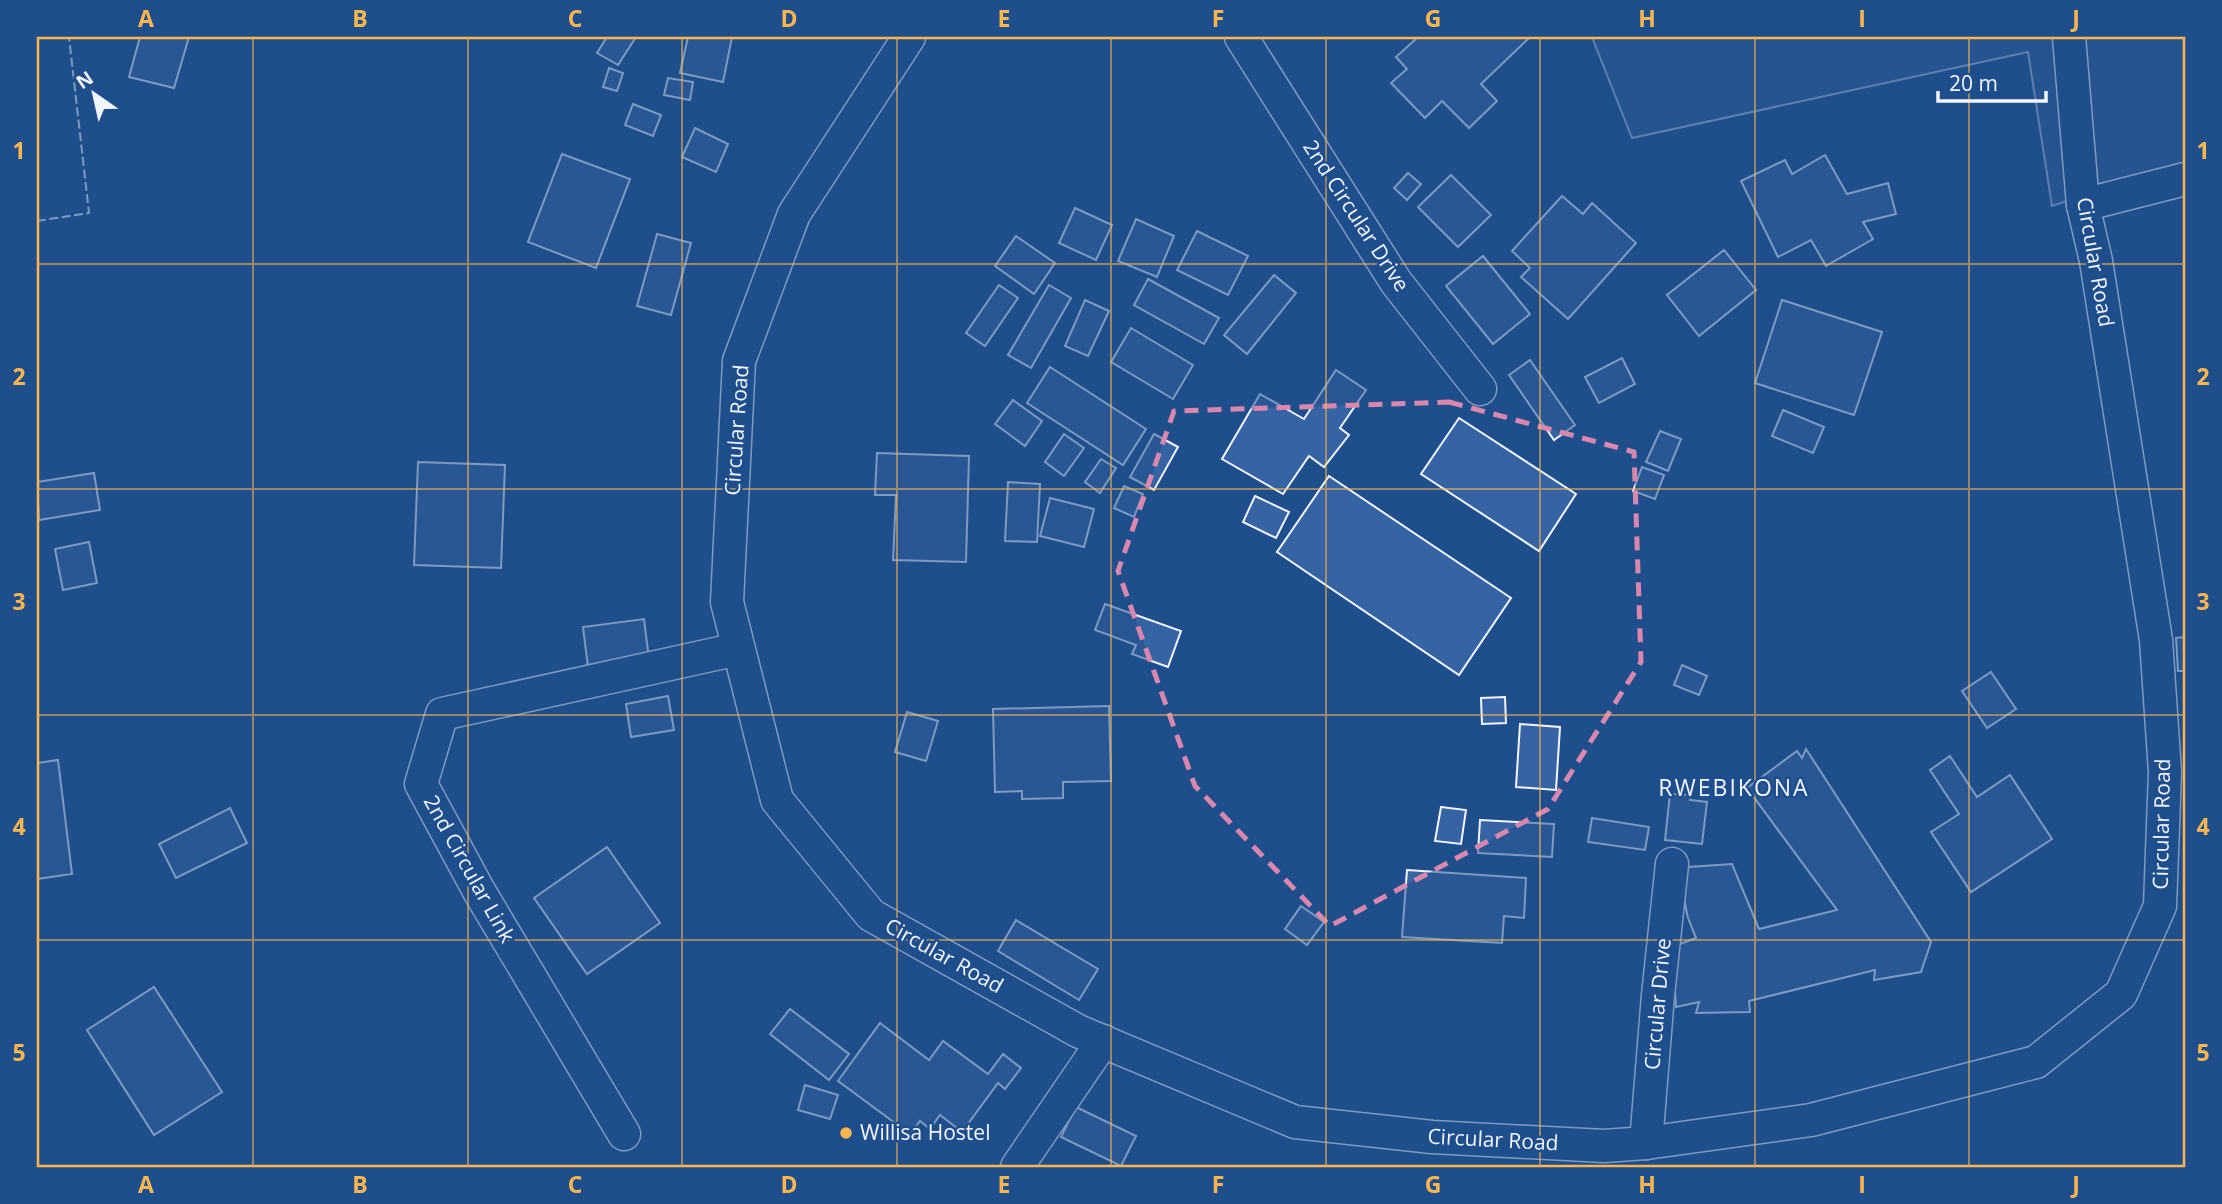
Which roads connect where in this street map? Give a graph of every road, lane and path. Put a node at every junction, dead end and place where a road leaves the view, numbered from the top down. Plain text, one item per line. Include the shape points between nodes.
1 (909, 37) edge
2 (1241, 37) edge
3 (2069, 37) edge
4 (2185, 179) edge
5 (2083, 205) junction
6 (1480, 389) dead end
7 (738, 649) junction
8 (1672, 864) dead end
9 (2173, 912) edge
10 (1103, 1041) junction
11 (624, 1134) dead end
12 (1646, 1143) junction
13 (1017, 1167) edge

1 - 7 street, Circular Road via 794,214 739,361 727,601
2 - 6 street, 2nd Circular Drive via 1396,282
3 - 5 street, Circular Road
4 - 5 street
5 - 9 street, Circular Road via 2101,288 2156,640
7 - 10 street, Circular Road via 777,800 871,915
7 - 11 street, 2nd Circular Link via 442,714 421,783 479,891
8 - 12 street, Circular Drive
9 - 12 street, Circular Road via 2122,994 2036,1062 1811,1120
10 - 12 street, Circular Road via 1295,1122 1432,1137 1604,1146
10 - 13 street

